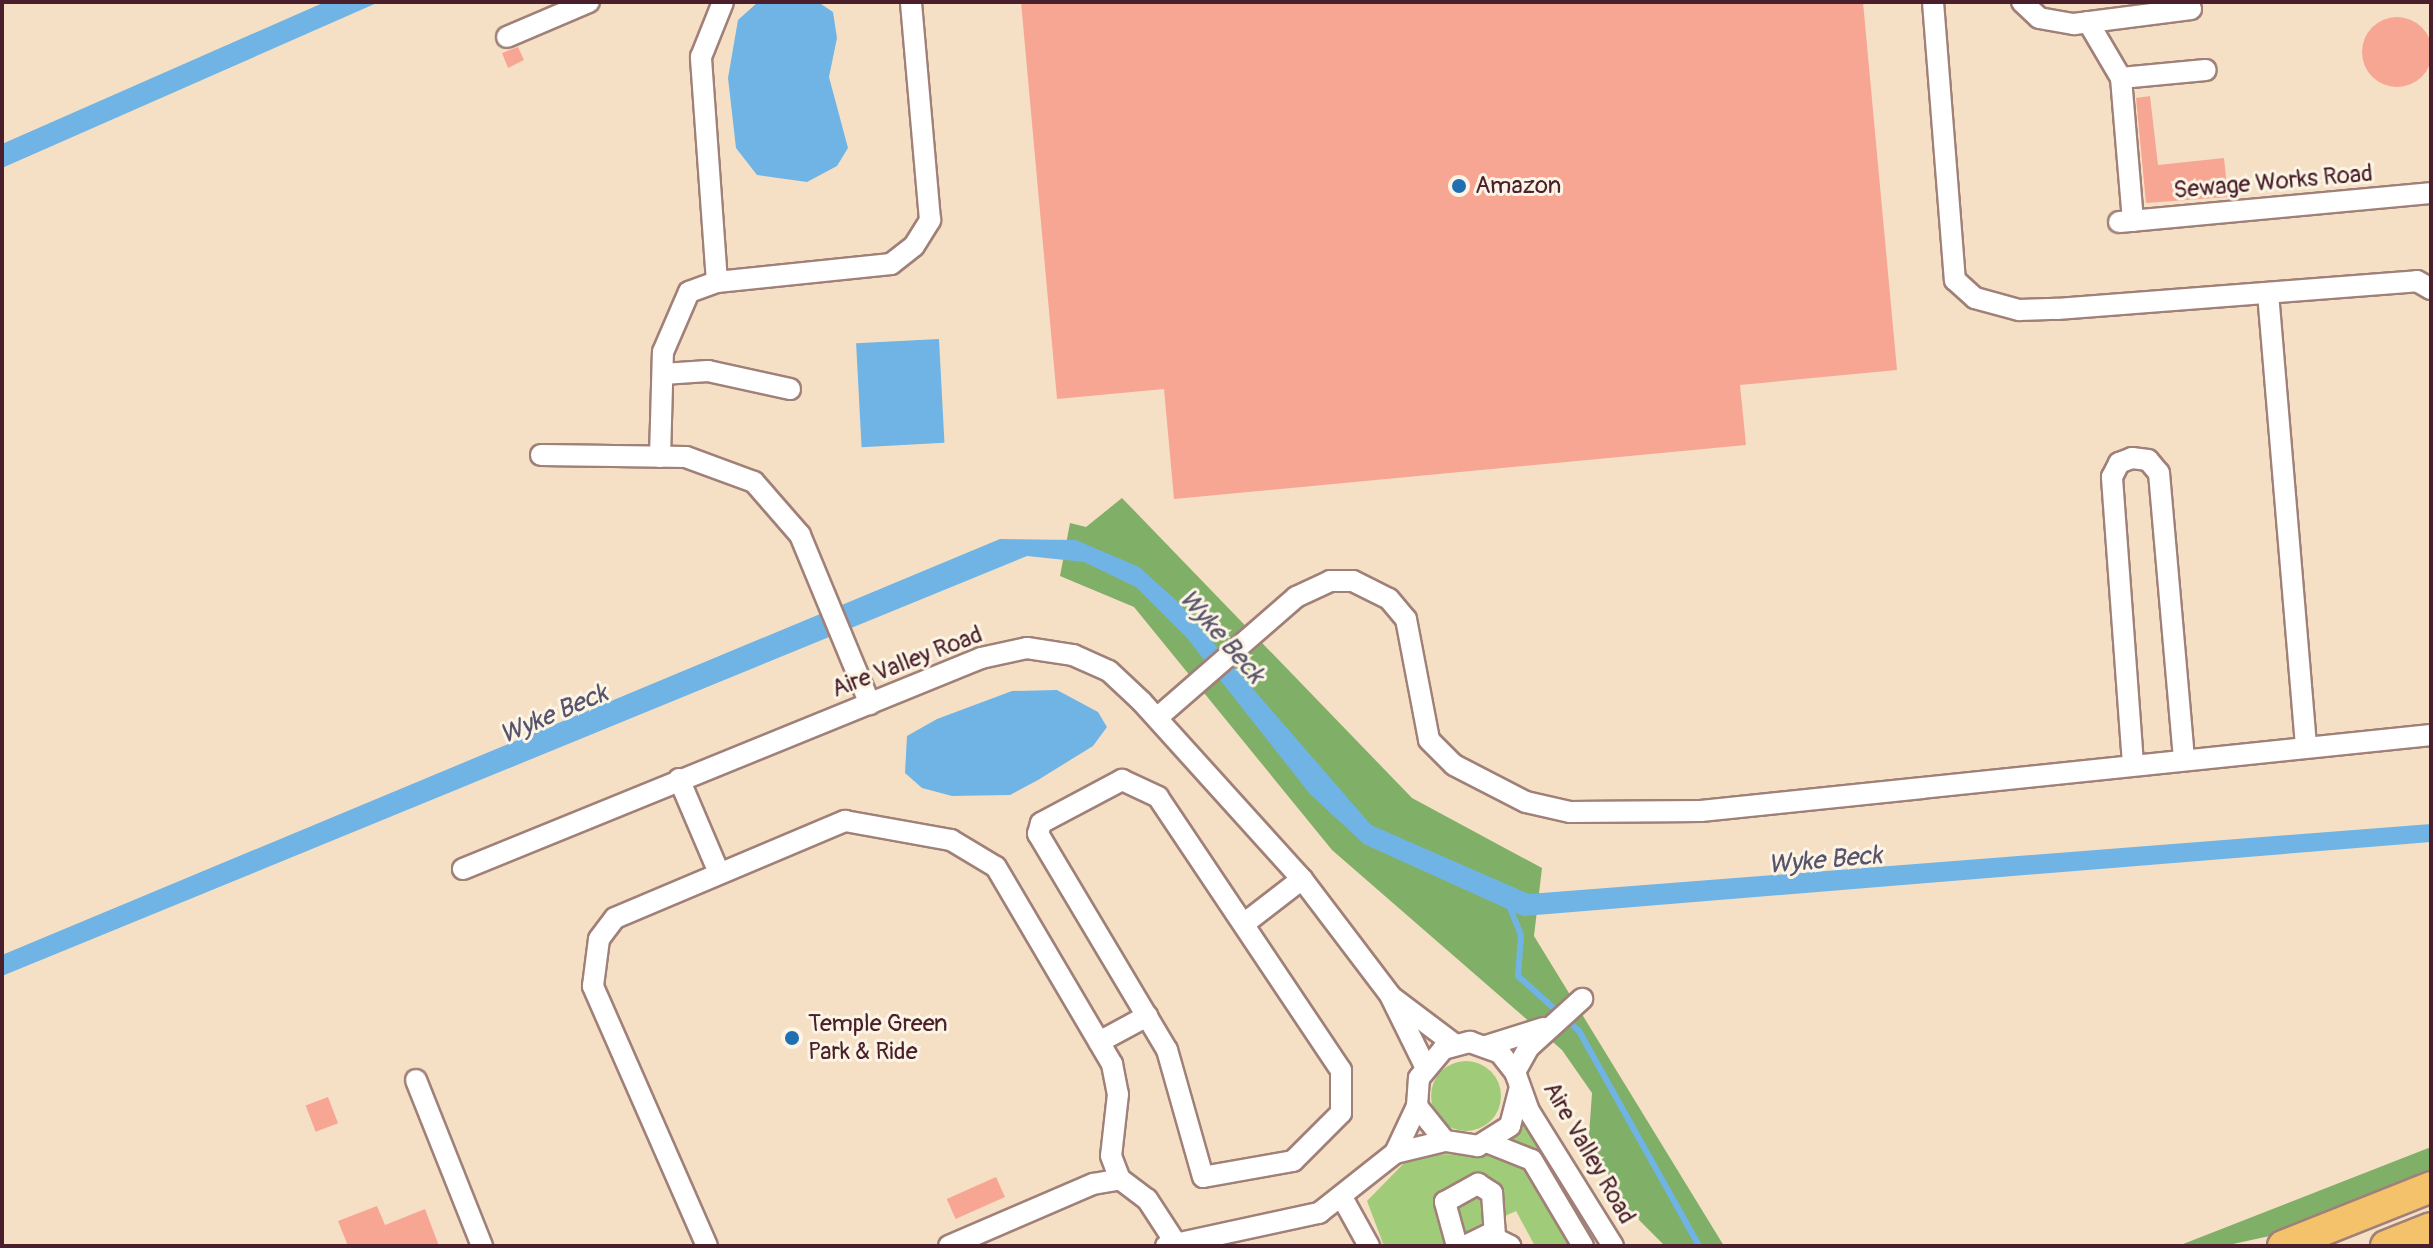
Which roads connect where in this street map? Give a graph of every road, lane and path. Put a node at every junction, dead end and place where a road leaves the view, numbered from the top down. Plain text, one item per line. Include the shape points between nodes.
1 (589, 2) edge
2 (723, 2) edge
3 (911, 2) edge
4 (1933, 2) edge
5 (2022, 2) edge
6 (2191, 9) dead end
7 (2088, 22) junction
8 (507, 37) dead end
9 (2206, 70) dead end
10 (2121, 78) junction
11 (2431, 193) edge
12 (717, 282) junction
13 (2431, 289) edge
14 (2268, 293) junction
15 (663, 374) junction
16 (790, 389) dead end
17 (541, 455) dead end
18 (660, 457) junction
19 (870, 704) junction
20 (1157, 718) junction
21 (2431, 735) edge
22 (2306, 745) junction
23 (2184, 757) junction
24 (2133, 764) junction
25 (679, 779) junction
26 (463, 869) dead end
27 (719, 873) junction
28 (1302, 879) junction
29 (1245, 923) junction
30 (1390, 995) junction
31 (1582, 999) dead end
32 (1147, 1016) junction
33 (1549, 1026) junction
34 (1099, 1042) junction
35 (1454, 1044) junction
36 (1486, 1046) junction
37 (1425, 1066) junction
38 (1517, 1079) junction
39 (416, 1080) dead end
40 (1417, 1106) junction
41 (1445, 1141) junction
42 (1489, 1143) junction
43 (1395, 1153) junction
44 (1120, 1179) junction
45 (2431, 1187) edge
46 (1343, 1199) junction
47 (2431, 1228) edge
48 (1503, 1241) edge
49 (1170, 1244) edge
50 (482, 1246) edge
51 (707, 1246) edge
52 (949, 1246) edge
53 (1369, 1246) edge
54 (1457, 1246) edge
55 (1465, 1246) edge
56 (1583, 1246) edge
57 (1613, 1246) edge
58 (2283, 1246) edge
59 (2386, 1246) edge

1 - 8 street
2 - 12 street via 701,71
3 - 12 street via 930,220 914,246 891,264
4 - 14 street via 1955,280 1975,298 2019,310
5 - 7 street via 2039,18
6 - 7 street
7 - 10 street
9 - 10 street
10 - 11 street, Sewage Works Road via 2126,222
12 - 15 street via 689,292 674,315
13 - 14 street via 2417,281
14 - 22 street
15 - 16 street via 708,371
15 - 18 street
17 - 18 street
18 - 19 street via 724,465 780,504 815,567
19 - 20 street, Aire Valley Road via 981,658 1027,648 1109,671
19 - 25 street, Aire Valley Road
20 - 24 street via 1261,625 1311,586 1330,581 1371,586 1406,619 1429,740 1454,765 1526,802 1570,812 1701,811
20 - 28 street, Aire Valley Road
21 - 22 street
22 - 23 street
23 - 24 street
23 - 24 street via 2159,473 2148,460 2132,458 2119,463 2112,477
25 - 26 street, Aire Valley Road
25 - 27 street
27 - 34 street via 845,821 977,849 996,867
27 - 51 street via 615,918 599,939 593,986
28 - 29 street
28 - 30 street, Aire Valley Road
29 - 32 street via 1183,830 1141,785 1109,782 1041,823 1045,848
29 - 32 street via 1341,1070 1341,1113 1322,1134 1293,1161 1203,1177 1175,1069
30 - 35 street, Aire Valley Road
30 - 37 street, Aire Valley Road
31 - 33 street
32 - 34 street
33 - 36 street
33 - 38 street
34 - 44 street via 1117,1080 1111,1156
35 - 36 street
35 - 37 street
36 - 38 street, Aire Valley Road
37 - 40 street
38 - 42 street, Aire Valley Road via 1517,1114
38 - 57 street, Aire Valley Road
39 - 50 street
40 - 41 street
40 - 43 street
41 - 42 street, Aire Valley Road
41 - 43 street, Aire Valley Road
42 - 56 street, Aire Valley Road via 1532,1160
43 - 46 street
44 - 49 street via 1147,1199
44 - 52 street via 1093,1184
45 - 58 highway
46 - 49 street via 1292,1221
46 - 53 street
47 - 59 highway
48 - 54 street via 1492,1193 1478,1184 1445,1202
48 - 55 street

